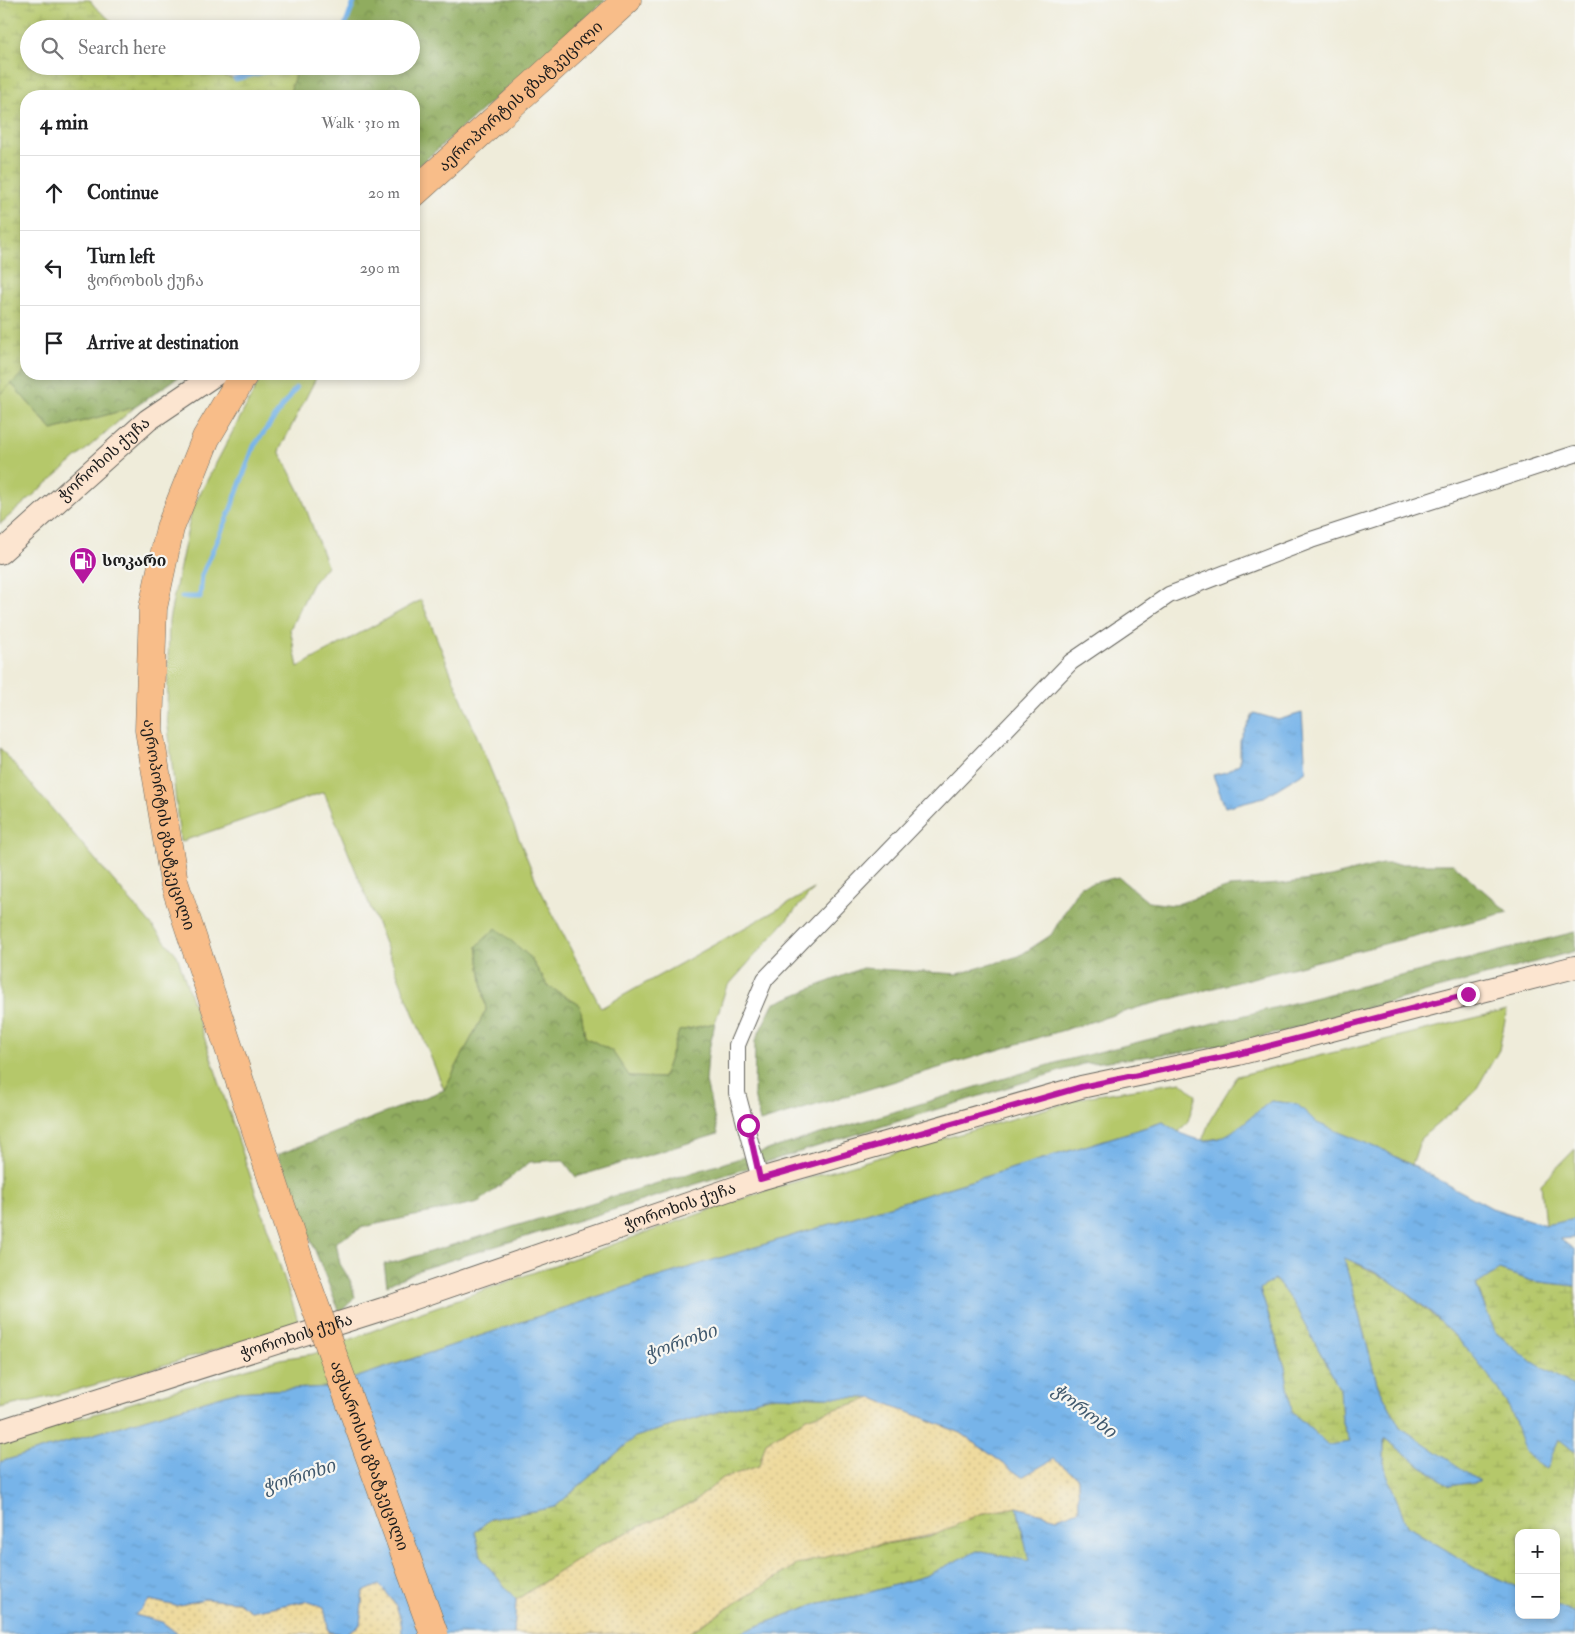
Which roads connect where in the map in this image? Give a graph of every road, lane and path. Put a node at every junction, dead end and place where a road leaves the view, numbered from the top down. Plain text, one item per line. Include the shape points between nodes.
1 (628, 0) edge
2 (420, 188) edge
3 (207, 380) edge
4 (240, 380) edge
5 (1575, 454) edge
6 (0, 553) edge
7 (1575, 967) edge
8 (760, 1179) junction
9 (305, 1278) joint
10 (0, 1431) edge
11 (434, 1634) edge

1 - 2 highway, აეროპორტის გზატკეცილი
3 - 6 street, ჭოროხის ქუჩა via 148,420
4 - 9 highway, აეროპორტის გზატკეცილი via 206,438 170,528 153,608 149,730 174,882
5 - 8 street via 1311,540 1169,595 1071,662 765,979 736,1045 737,1093
7 - 8 street, ჭოროხის ქუჩა via 1238,1054 1081,1087
8 - 10 street, ჭოროხის ქუჩა via 383,1308
9 - 11 highway, აფსაროსის გზატკეცილი, bridge

